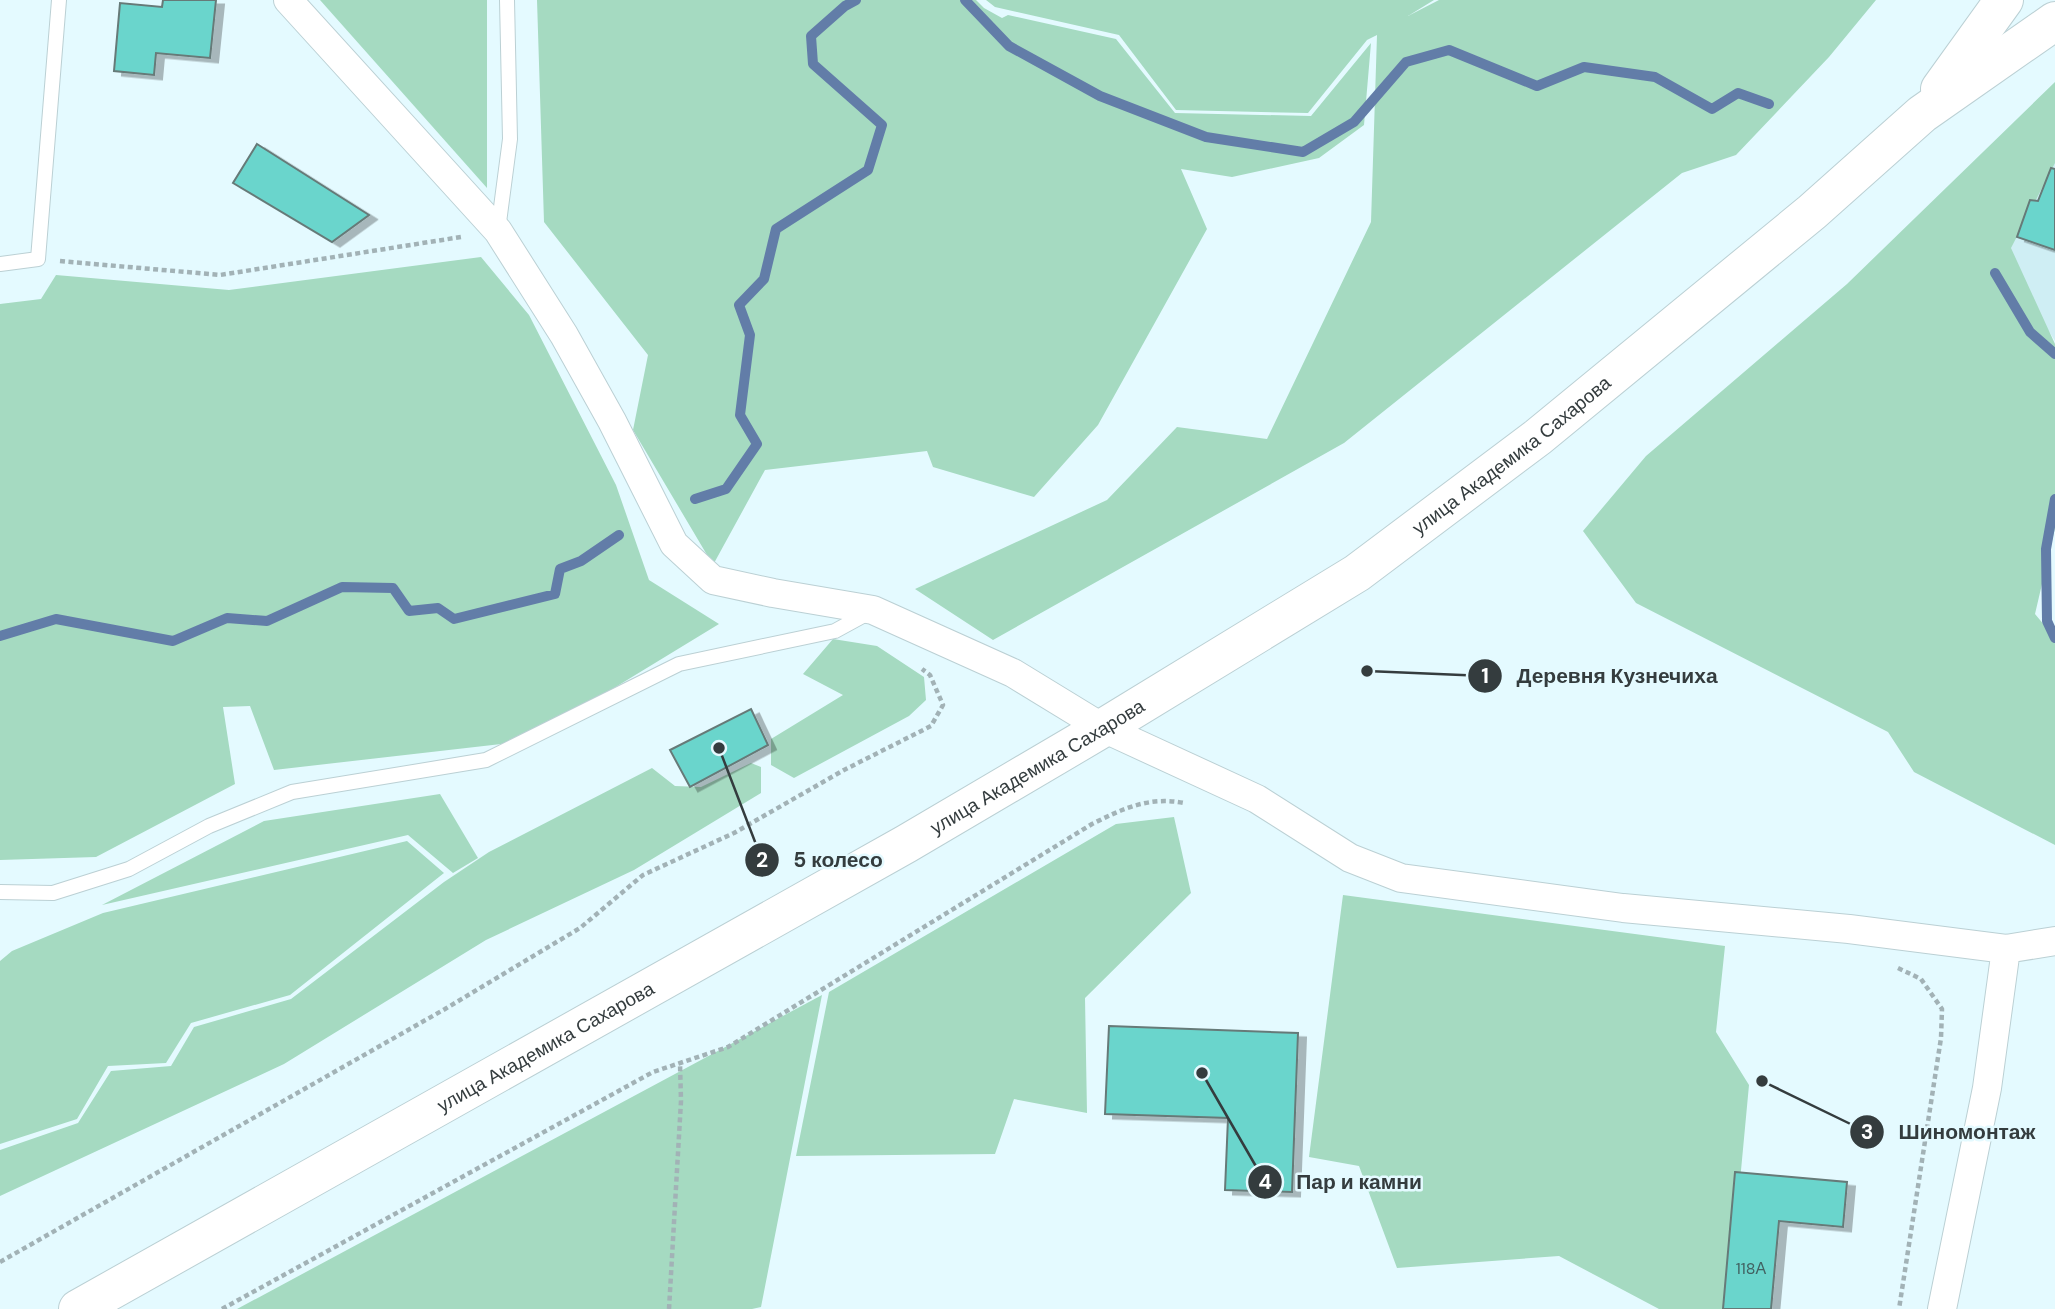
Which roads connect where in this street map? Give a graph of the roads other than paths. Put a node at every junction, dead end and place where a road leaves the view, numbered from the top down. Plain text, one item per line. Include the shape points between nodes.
1 (59, 0) edge
2 (288, 0) edge
3 (507, 0) edge
4 (2004, 0) edge
5 (2055, 20) edge
6 (1922, 114) junction
7 (498, 231) junction
8 (0, 264) edge
9 (873, 610) junction
10 (1103, 728) junction
11 (0, 892) edge
12 (2055, 942) edge
13 (2006, 949) junction
14 (79, 1309) edge
15 (1942, 1309) edge

1 - 8 lane via 38,259
2 - 7 street
3 - 7 lane via 510,139
4 - 6 main road, улица Академика Сахарова
5 - 6 main road, улица Академика Сахарова
6 - 10 main road, улица Академика Сахарова via 1812,212 1538,437 1357,573
7 - 9 street via 564,335 674,544 713,580
9 - 10 street via 1013,673
9 - 11 lane via 835,631 679,664 486,760 292,792 209,826 129,869 53,893
10 - 13 street via 1257,799 1350,858 1401,878 1623,908
10 - 14 main road, улица Академика Сахарова via 906,844
12 - 13 street
13 - 15 street via 1987,1088

